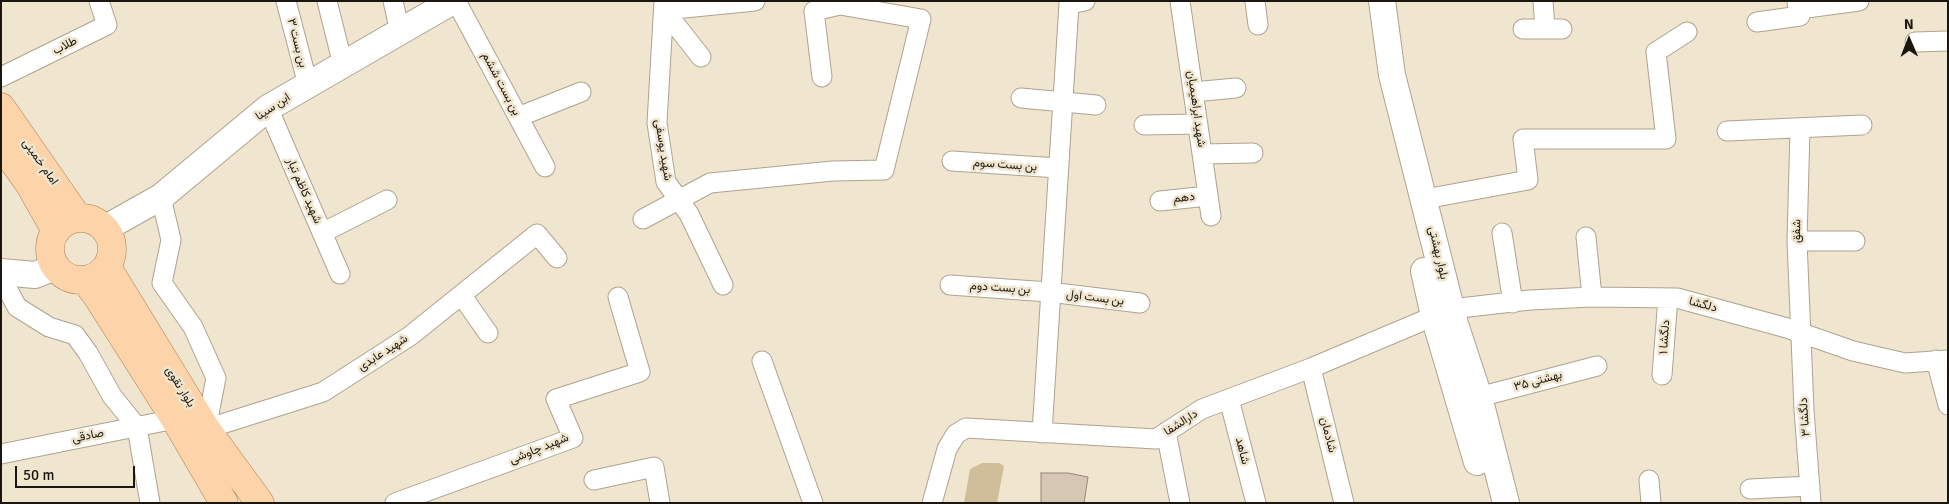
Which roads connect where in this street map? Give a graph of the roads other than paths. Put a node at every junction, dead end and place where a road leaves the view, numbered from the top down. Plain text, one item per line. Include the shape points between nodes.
1 (99, 1) edge
2 (286, 1) edge
3 (327, 1) edge
4 (393, 1) edge
5 (455, 1) edge
6 (755, 1) edge
7 (1180, 1) edge
8 (1255, 1) edge
9 (1367, 1) edge
10 (1382, 1) edge
11 (1544, 1) edge
12 (1859, 1) edge
13 (1077, 2) edge
14 (1798, 5) edge
15 (664, 6) edge
16 (1757, 22) dead end
17 (1258, 25) dead end
18 (1523, 29) dead end
19 (400, 32) junction
20 (1687, 32) dead end
21 (1948, 41) edge
22 (1915, 42) dead end
23 (701, 57) dead end
24 (343, 64) junction
25 (822, 76) dead end
26 (1, 78) edge
27 (308, 85) junction
28 (1388, 87) junction
29 (1236, 88) dead end
30 (581, 92) dead end
31 (1194, 92) junction
32 (1021, 98) dead end
33 (1063, 101) junction
34 (1096, 105) dead end
35 (1, 107) edge
36 (268, 108) junction
37 (518, 117) junction
38 (1198, 124) junction
39 (1144, 125) dead end
40 (1862, 125) dead end
41 (1800, 129) junction
42 (1727, 131) dead end
43 (1, 144) edge
44 (1253, 153) dead end
45 (1202, 154) junction
46 (952, 161) dead end
47 (546, 167) dead end
48 (1058, 168) junction
49 (1208, 196) junction
50 (161, 197) junction
51 (1425, 199) junction
52 (387, 200) dead end
53 (679, 200) junction
54 (1160, 201) dead end
55 (1211, 216) dead end
56 (643, 219) dead end
57 (67, 225) junction
58 (104, 229) junction
59 (1502, 232) dead end
60 (322, 233) junction
61 (1586, 238) dead end
62 (1797, 241) junction
63 (1855, 241) dead end
64 (557, 258) dead end
65 (55, 267) junction
66 (1, 272) edge
67 (96, 274) junction
68 (340, 274) dead end
69 (1, 277) edge
70 (723, 285) dead end
71 (950, 285) dead end
72 (1050, 292) junction
73 (462, 296) junction
74 (618, 297) dead end
75 (1592, 297) junction
76 (1668, 298) junction
77 (1140, 303) dead end
78 (1513, 304) junction
79 (1442, 312) junction
80 (1800, 332) junction
81 (488, 333) dead end
82 (1942, 360) edge
83 (762, 361) dead end
84 (1597, 366) dead end
85 (1312, 368) junction
86 (1662, 375) dead end
87 (1479, 397) junction
88 (1229, 399) junction
89 (1948, 405) edge
90 (175, 419) junction
91 (137, 427) junction
92 (206, 429) junction
93 (1042, 432) junction
94 (1166, 432) junction
95 (1, 454) edge
96 (594, 480) dead end
97 (1650, 480) dead end
98 (1750, 489) dead end
99 (1810, 494) edge
100 (405, 501) edge
101 (150, 503) edge
102 (224, 503) edge
103 (260, 503) edge
104 (660, 503) edge
105 (813, 503) edge
106 (932, 503) edge
107 (1180, 503) edge
108 (1256, 503) edge
109 (1344, 503) edge
110 (1489, 503) edge
111 (1506, 503) edge
112 (1652, 503) edge

1 - 26 street, طلاب via 107,25
2 - 27 street, بن بست ۳
3 - 24 street
4 - 19 street
5 - 19 main road, ابن سینا
5 - 37 street, بن بست ششم
6 - 15 street
7 - 31 street, شهید ابراهیمیان
8 - 17 street
9 - 28 main road, بلوار بهشتی
10 - 28 main road, بلوار بهشتی
11 - 18 street via 1554,29
12 - 14 street
13 - 33 street
14 - 16 street via 1800,16
15 - 23 street
15 - 53 street, شهید یوسفی via 657,123 666,182
19 - 24 main road, ابن سینا
20 - 51 street via 1656,52 1666,139 1524,139 1528,180
21 - 22 street
24 - 27 main road, ابن سینا
25 - 53 street via 814,11 840,5 921,19 884,170 833,171 710,183
27 - 36 main road, ابن سینا
28 - 51 main road, بلوار بهشتی
28 - 79 main road, بلوار بهشتی
29 - 31 street
30 - 37 street
31 - 38 street, شهید ابراهیمیان
32 - 33 street
33 - 34 street
33 - 48 street
35 - 57 main road, امام خمینی
36 - 50 main road, ابن سینا
36 - 60 street, شهید کاظم تبار
37 - 47 street, بن بست ششم
38 - 39 street
38 - 45 street, شهید ابراهیمیان
40 - 41 street
41 - 42 street
41 - 62 street, شفق
43 - 57 main road, امام خمینی via 30,185
44 - 45 street
45 - 49 street, شهید ابراهیمیان
46 - 48 street, بن بست سوم
48 - 72 street
49 - 54 street, دهم
49 - 55 street, شهید ابراهیمیان
50 - 58 main road, ابن سینا
50 - 92 street via 171,240 162,284 193,327 216,378
51 - 79 main road, بلوار بهشتی
52 - 60 street
53 - 56 street
53 - 70 street, شهید یوسفی
57 - 58 main road via 92,220
57 - 65 main road via 50,250
58 - 67 main road via 111,241 112,254
59 - 78 street
60 - 68 street, شهید کاظم تبار
61 - 75 street
62 - 63 street
62 - 80 street, شفق
64 - 73 street, شهید عابدی via 537,234
65 - 66 main road via 35,275
65 - 67 main road via 68,277
67 - 90 main road, بلوار نقوی via 97,296
67 - 92 main road, بلوار نقوی
69 - 91 street via 17,307 49,327 76,335 112,396
71 - 72 street, بن بست دوم
72 - 77 street, بن بست اول
72 - 93 street
73 - 81 street
73 - 92 street, شهید عابدی via 410,336 323,392
74 - 100 street, شهید چاوشی via 640,372 556,399 573,438
75 - 76 street, دلگشا
75 - 78 street, دلگشا
76 - 80 street, دلگشا
76 - 86 street, دلگشا ۱
78 - 79 street, دلگشا
79 - 85 street, دارالشفا
79 - 87 main road, بلوار بهشتی
79 - 110 main road, بلوار بهشتی
80 - 82 street, دلگشا via 1853,351 1905,363
80 - 99 street, دلگشا ۳
82 - 89 street
83 - 105 street
84 - 87 street, بهشتی ۳۵
85 - 88 street, دارالشفا
85 - 109 street, شادمان
87 - 111 main road, بلوار بهشتی
88 - 94 street, دارالشفا via 1202,409
88 - 108 street, شاهد
90 - 91 street, صادقی
90 - 102 main road, بلوار نقوی
91 - 95 street, صادقی
91 - 101 street
92 - 103 main road, بلوار نقوی
93 - 94 street, دارالشفا via 1156,439
93 - 106 street, دارالشفا via 966,428 956,434 948,449
94 - 107 street
96 - 104 street via 654,467
97 - 112 street
98 - 99 street

